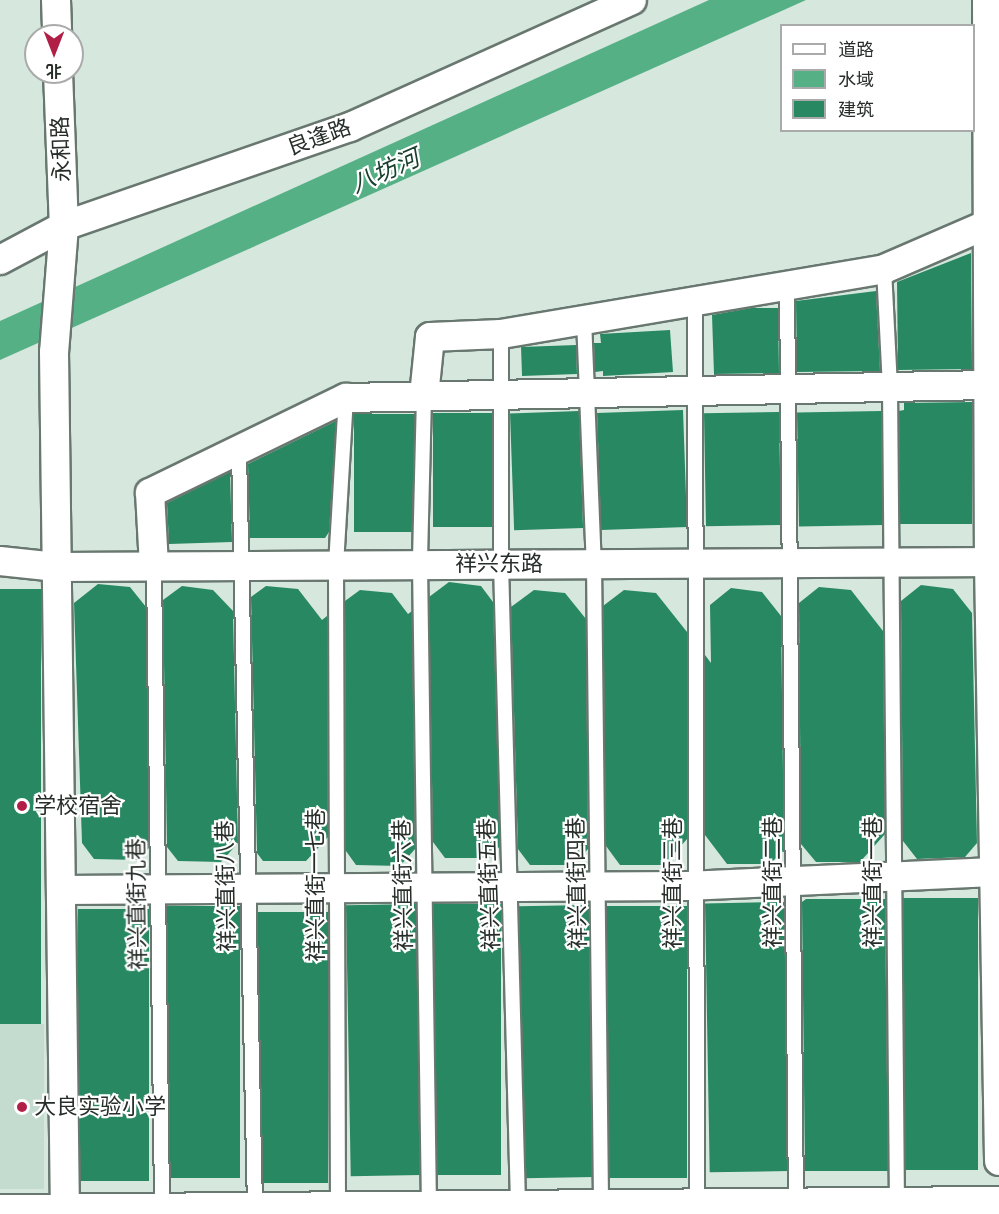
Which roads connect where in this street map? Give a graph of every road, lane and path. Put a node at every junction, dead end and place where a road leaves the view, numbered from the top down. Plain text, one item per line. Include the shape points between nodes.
1 (56, 0) edge
2 (632, 0) edge
3 (987, 0) edge
4 (57, 24) edge
5 (58, 84) edge
6 (988, 224) junction
7 (64, 226) junction
8 (0, 260) edge
9 (884, 269) junction
10 (787, 286) junction
11 (695, 301) junction
12 (584, 320) junction
13 (501, 334) junction
14 (988, 385) junction
15 (890, 388) junction
16 (788, 389) junction
17 (692, 390) junction
18 (588, 391) junction
19 (498, 392) junction
20 (424, 396) junction
21 (346, 398) junction
22 (239, 450) junction
23 (0, 561) edge
24 (694, 562) junction
25 (792, 562) junction
26 (891, 562) junction
27 (994, 562) edge
28 (501, 563) junction
29 (594, 563) junction
30 (420, 564) junction
31 (240, 565) junction
32 (336, 565) junction
33 (154, 566) junction
34 (57, 567) junction
35 (996, 872) edge
36 (894, 874) junction
37 (794, 880) junction
38 (693, 885) junction
39 (598, 886) junction
40 (510, 887) junction
41 (337, 888) junction
42 (424, 888) junction
43 (248, 889) junction
44 (62, 890) junction
45 (158, 890) junction
46 (998, 1039) edge
47 (999, 1161) edge
48 (897, 1201) junction
49 (999, 1201) edge
50 (796, 1202) junction
51 (601, 1203) junction
52 (429, 1204) junction
53 (518, 1204) junction
54 (255, 1205) junction
55 (338, 1205) junction
56 (162, 1206) junction
57 (0, 1209) edge
58 (384, 1209) edge
59 (697, 1209) edge
60 (65, 1211) edge

1 - 4 street
2 - 7 street, 良逢路 via 350,127
3 - 6 street
5 - 7 street, 永和路
6 - 9 street
6 - 14 street
7 - 8 street, 良逢路
7 - 34 street, 永和路 via 54,352
9 - 10 street
9 - 15 lane, 祥兴直街一巷
10 - 11 street
10 - 16 lane, 祥兴直街二巷
11 - 12 street
11 - 17 lane, 祥兴直街三巷
12 - 13 street
12 - 18 lane, 祥兴直街四巷
13 - 19 lane, 祥兴直街五巷
13 - 20 street via 430,337
14 - 15 street
14 - 27 street
15 - 16 street
15 - 26 lane, 祥兴直街一巷
16 - 17 street
16 - 25 lane, 祥兴直街二巷
17 - 18 street
17 - 24 lane, 祥兴直街三巷
18 - 19 street
18 - 29 lane, 祥兴直街四巷
19 - 20 street
19 - 28 lane, 祥兴直街五巷
20 - 21 street
20 - 30 lane, 祥兴直街六巷
21 - 22 street
21 - 32 lane, 祥兴直街一七巷
22 - 31 lane, 祥兴直街八巷
22 - 33 street via 150,493
23 - 34 street, 祥兴东路
24 - 25 street, 祥兴东路
24 - 29 street, 祥兴东路
24 - 38 lane, 祥兴直街三巷
25 - 26 street, 祥兴东路
25 - 37 lane, 祥兴直街二巷
26 - 27 street, 祥兴东路
26 - 36 lane, 祥兴直街一巷
27 - 35 street
28 - 29 street, 祥兴东路
28 - 30 street, 祥兴东路
28 - 40 lane, 祥兴直街五巷
29 - 39 lane, 祥兴直街四巷
30 - 32 street, 祥兴东路
30 - 42 lane, 祥兴直街六巷
31 - 32 street, 祥兴东路
31 - 33 street, 祥兴东路
31 - 43 lane, 祥兴直街八巷
32 - 41 lane, 祥兴直街一七巷
33 - 34 street, 祥兴东路
33 - 45 lane, 祥兴直街九巷
34 - 44 street, 永和路
35 - 36 street
35 - 46 street
36 - 37 street
36 - 48 lane, 祥兴直街一巷
37 - 38 street
37 - 50 lane, 祥兴直街二巷
38 - 39 street
38 - 59 lane, 祥兴直街三巷
39 - 40 street
39 - 51 lane, 祥兴直街四巷
40 - 42 street
40 - 53 lane, 祥兴直街五巷
41 - 42 street
41 - 43 street
41 - 55 lane, 祥兴直街一七巷
42 - 52 lane, 祥兴直街六巷
43 - 45 street
43 - 54 lane, 祥兴直街八巷
44 - 45 street
44 - 60 street, 永和路
45 - 56 lane, 祥兴直街九巷
46 - 47 street
48 - 49 street
48 - 50 street
50 - 59 street
51 - 53 street
51 - 59 street
52 - 53 street
52 - 58 street
54 - 55 street
54 - 56 street
55 - 58 street
56 - 60 street
57 - 60 street

